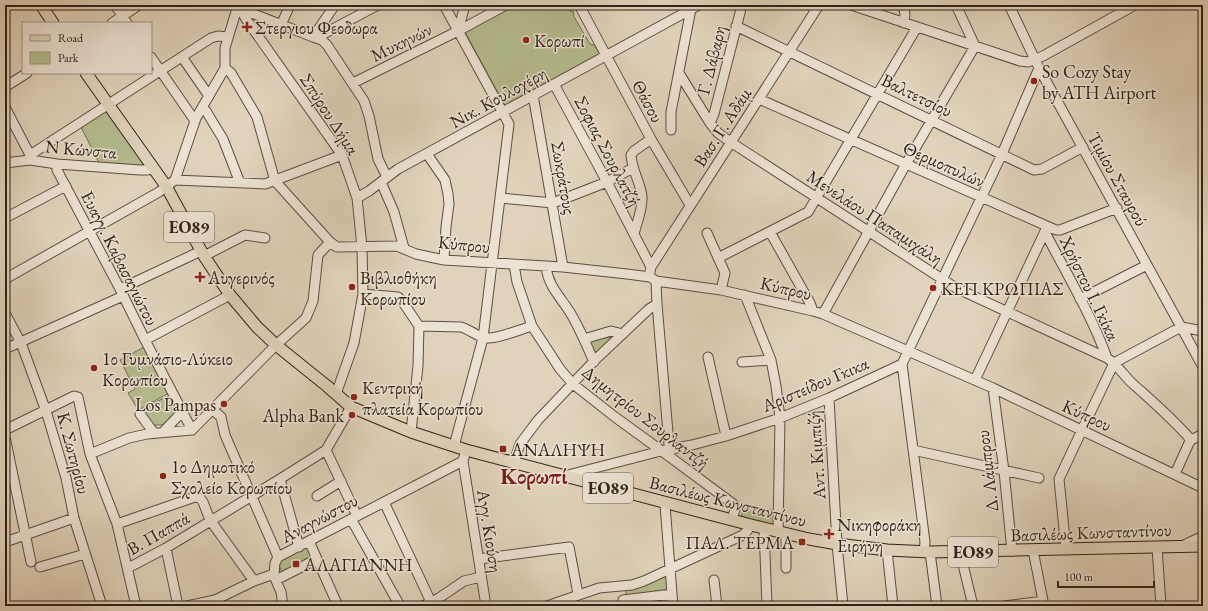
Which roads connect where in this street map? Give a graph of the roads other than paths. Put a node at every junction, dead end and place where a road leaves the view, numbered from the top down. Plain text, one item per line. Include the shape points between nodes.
1 (41, 5) edge
2 (115, 5) edge
3 (139, 5) edge
4 (290, 5) edge
5 (335, 5) edge
6 (378, 5) edge
7 (444, 5) edge
8 (465, 5) edge
9 (506, 5) edge
10 (578, 5) edge
11 (742, 5) edge
12 (819, 5) edge
13 (851, 5) edge
14 (903, 5) edge
15 (956, 5) edge
16 (1009, 5) edge
17 (1135, 5) edge
18 (693, 6) edge
19 (237, 7) edge
20 (125, 20) edge
21 (52, 22) edge
22 (904, 23) junction
23 (281, 25) junction
24 (736, 26) junction
25 (917, 27) junction
26 (458, 32) junction
27 (228, 37) junction
28 (314, 37) junction
29 (975, 46) junction
30 (789, 52) junction
31 (182, 57) junction
32 (606, 57) junction
33 (152, 59) edge
34 (1036, 64) junction
35 (225, 68) junction
36 (160, 71) junction
37 (679, 73) junction
38 (25, 74) edge
39 (87, 74) edge
40 (353, 83) junction
41 (554, 84) junction
42 (5, 87) edge
43 (877, 94) junction
44 (533, 95) junction
45 (209, 96) junction
46 (759, 99) junction
47 (108, 105) junction
48 (5, 107) edge
49 (202, 109) junction
50 (504, 111) junction
51 (932, 120) junction
52 (195, 121) junction
53 (710, 123) junction
54 (671, 130) dead end
55 (651, 139) junction
56 (851, 140) junction
57 (732, 143) junction
58 (1083, 147) junction
59 (427, 154) junction
60 (1002, 154) junction
61 (342, 155) junction
62 (30, 158) junction
63 (5, 163) edge
64 (58, 164) junction
65 (906, 164) junction
66 (153, 167) junction
67 (633, 168) junction
68 (384, 179) junction
69 (275, 181) junction
70 (607, 182) junction
71 (171, 183) junction
72 (240, 183) junction
73 (66, 186) junction
74 (357, 198) junction
75 (501, 198) junction
76 (817, 198) junction
77 (981, 198) junction
78 (552, 202) junction
79 (690, 205) junction
80 (1117, 208) junction
81 (5, 218) edge
82 (1046, 229) junction
83 (868, 231) junction
84 (90, 232) junction
85 (770, 232) junction
86 (707, 233) dead end
87 (634, 234) junction
88 (265, 238) dead end
89 (330, 242) junction
90 (362, 247) junction
91 (404, 248) junction
92 (202, 253) junction
93 (718, 258) junction
94 (444, 260) junction
95 (492, 263) junction
96 (514, 265) junction
97 (1147, 265) junction
98 (546, 266) junction
99 (563, 267) junction
100 (651, 267) junction
101 (5, 279) edge
102 (653, 279) junction
103 (942, 280) junction
104 (722, 290) junction
105 (122, 292) junction
106 (363, 294) junction
107 (230, 295) junction
108 (745, 295) junction
109 (1080, 299) junction
110 (657, 304) junction
111 (813, 311) junction
112 (1007, 312) junction
113 (5, 313) edge
114 (823, 314) junction
115 (419, 326) junction
116 (532, 326) junction
117 (1181, 327) junction
118 (1203, 331) edge
119 (624, 334) junction
120 (484, 338) junction
121 (584, 339) junction
122 (145, 340) junction
123 (21, 343) junction
124 (276, 345) junction
125 (5, 349) edge
126 (908, 351) junction
127 (708, 358) dead end
128 (772, 360) junction
129 (1111, 360) junction
130 (594, 362) junction
131 (742, 362) dead end
132 (902, 364) junction
133 (1203, 367) edge
134 (975, 380) junction
135 (573, 384) junction
136 (993, 388) junction
137 (336, 394) junction
138 (829, 398) junction
139 (351, 407) junction
140 (46, 410) junction
141 (213, 410) junction
142 (182, 412) junction
143 (140, 414) dead end
144 (780, 418) junction
145 (5, 430) edge
146 (192, 430) junction
147 (1082, 430) junction
148 (411, 432) junction
149 (159, 433) junction
150 (1203, 434) edge
151 (726, 436) junction
152 (5, 437) edge
153 (1191, 440) junction
154 (454, 446) junction
155 (326, 450) junction
156 (466, 450) junction
157 (913, 450) junction
158 (667, 453) junction
159 (90, 454) junction
160 (463, 461) junction
161 (514, 462) junction
162 (1004, 471) junction
163 (1175, 474) junction
164 (564, 476) junction
165 (1039, 478) dead end
166 (280, 479) junction
167 (341, 481) junction
168 (14, 482) junction
169 (5, 486) edge
170 (1203, 488) edge
171 (252, 496) junction
172 (317, 496) dead end
173 (384, 502) junction
174 (664, 502) junction
175 (74, 518) junction
176 (354, 518) junction
177 (210, 520) junction
178 (732, 520) junction
179 (117, 524) junction
180 (751, 525) junction
181 (764, 528) junction
182 (782, 533) junction
183 (25, 534) junction
184 (1203, 536) edge
185 (309, 541) junction
186 (5, 542) edge
187 (837, 544) junction
188 (1181, 546) junction
189 (1203, 546) edge
190 (298, 547) junction
191 (1157, 547) junction
192 (166, 548) junction
193 (1066, 549) junction
194 (887, 550) junction
195 (1033, 550) junction
196 (1012, 551) junction
197 (927, 552) junction
198 (960, 552) junction
199 (85, 554) junction
200 (278, 557) junction
201 (317, 559) junction
202 (479, 559) junction
203 (31, 562) dead end
204 (40, 567) dead end
205 (128, 568) junction
206 (670, 568) junction
207 (786, 568) dead end
208 (481, 576) junction
209 (275, 577) junction
210 (714, 580) dead end
211 (254, 581) junction
212 (620, 586) junction
213 (672, 594) junction
214 (574, 599) edge
215 (435, 603) edge
216 (624, 603) edge
217 (1044, 603) edge
218 (102, 606) edge
219 (136, 606) edge
220 (178, 606) edge
221 (187, 606) edge
222 (283, 606) edge
223 (338, 606) edge
224 (400, 606) edge
225 (486, 606) edge
226 (547, 606) edge
227 (673, 606) edge
228 (717, 606) edge
229 (767, 606) edge
230 (843, 606) edge
231 (894, 606) edge
232 (937, 606) edge
233 (972, 606) edge
234 (1004, 606) edge
235 (1161, 606) edge

1 - 21 main road
2 - 20 street
3 - 20 street
4 - 23 street
5 - 28 street
6 - 28 street
7 - 26 street
8 - 26 street
9 - 26 street, Μυκηνών
10 - 32 street, Θάσου
11 - 24 street, Γ. Δάβαρη
12 - 30 street, Βασ. Γ. Αδάμ
13 - 22 street
14 - 22 street
15 - 29 street
16 - 34 street, Τιμίου Σταυρού
17 - 34 street
18 - 32 street, Νικ. Κουλοχέρη
18 - 37 street
19 - 23 street
19 - 27 street
19 - 61 street, Σπύρου Δήμα
22 - 25 street
23 - 28 street
24 - 30 street, Βαλτετσίου
24 - 53 street, Γ. Δάβαρη
25 - 29 street
25 - 43 street
26 - 40 street, Μυκηνών
26 - 50 street
27 - 31 street via 211,38
27 - 35 street via 224,52
28 - 40 street via 327,45
29 - 34 street
29 - 51 street
30 - 43 street, Βαλτετσίου
30 - 46 street, Βασ. Γ. Αδάμ
31 - 36 street
31 - 45 street
32 - 41 street, Νικ. Κουλοχέρη
32 - 55 street, Θάσου
33 - 36 street
34 - 58 street, Τιμίου Σταυρού
34 - 60 street
35 - 45 street
35 - 69 street via 232,73 257,117
36 - 47 street
36 - 52 street
37 - 53 street, Μενελάου Παπαμιχάλη
37 - 54 street
38 - 42 street
39 - 47 main road, Βασιλέως Κωνσταντίνου / ΕΟ89
40 - 68 street via 366,104
41 - 44 street, Νικ. Κουλοχέρη
41 - 70 street, Σοφιας Σουρλατζή
43 - 51 street, Βαλτετσίου
43 - 56 street
44 - 50 street, Νικ. Κουλοχέρη
44 - 78 street, Σωκράτους
45 - 49 street
46 - 56 street, Θερμοπυλών
46 - 57 street, Βασ. Γ. Αδάμ
47 - 62 street
47 - 66 main road, Βασιλέως Κωνσταντίνου / ΕΟ89
48 - 62 street
49 - 52 street
49 - 72 street via 206,111 223,139
50 - 59 street, Νικ. Κουλοχέρη
50 - 75 street via 510,124
51 - 60 street, Βαλτετσίου
51 - 65 street
52 - 71 street
53 - 57 street, Μενελάου Παπαμιχάλη via 718,133
55 - 67 street, Θάσου via 632,153
55 - 79 street
56 - 65 street, Θερμοπυλών
56 - 76 street
57 - 76 street, Μενελάου Παπαμιχάλη
57 - 79 street, Βασ. Γ. Αδάμ
58 - 60 street, Βαλτετσίου via 1042,169 1034,170
58 - 80 street, Τιμίου Σταυρού
59 - 68 street, Νικ. Κουλοχέρη
59 - 94 street via 445,180 448,194
60 - 77 street
61 - 69 street
61 - 74 street, Σπύρου Δήμα
62 - 63 street, Ν Κώνστα
62 - 64 street, Ν Κώνστα
64 - 66 street, Ν Κώνστα via 140,170
64 - 73 street, Ευαγγ. Καβασαγιώτου via 57,170
65 - 77 street, Θερμοπυλών
65 - 83 street
66 - 71 main road, Βασιλέως Κωνσταντίνου / ΕΟ89
67 - 70 street
67 - 87 street, Θάσου via 642,194
68 - 74 street, Νικ. Κουλοχέρη
68 - 91 street
69 - 72 street via 265,184
69 - 89 street
70 - 78 street
70 - 87 street, Σοφιας Σουρλατζή
71 - 72 street
71 - 84 street
71 - 92 main road, Βασιλέως Κωνσταντίνου / ΕΟ89
73 - 81 street
73 - 84 street, Ευαγγ. Καβασαγιώτου
74 - 90 street, Σπύρου Δήμα
75 - 78 street
75 - 95 street
76 - 83 street, Μενελάου Παπαμιχάλη
76 - 85 street via 804,215
77 - 82 street, Θερμοπυλών
77 - 103 street
78 - 99 street, Σωκράτους
79 - 100 street, Βασ. Γ. Αδάμ
80 - 82 street, Θερμοπυλών via 1060,230
80 - 97 street, Τιμίου Σταυρού
82 - 109 street, Χρήστου Ι. Γκίκα
82 - 112 street
83 - 103 street, Μενελάου Παπαμιχάλη
83 - 114 street
84 - 101 street
84 - 105 street, Ευαγγ. Καβασαγιώτου
85 - 93 street
85 - 111 street
86 - 93 street
87 - 100 street
88 - 92 street via 245,235
89 - 90 street, Κύπρου via 337,247
89 - 124 street via 318,255 313,301 306,318
90 - 91 street, Κύπρου
90 - 106 street, Σπύρου Δήμα
91 - 94 street, Κύπρου via 416,254
92 - 105 street
92 - 107 main road, Βασιλέως Κωνσταντίνου / ΕΟ89
93 - 104 street via 724,273
94 - 95 street, Κύπρου
95 - 96 street, Κύπρου
95 - 120 street
96 - 98 street, Κύπρου
96 - 116 street, Δημητρίου Σουρλαντζή via 516,282
97 - 109 street
97 - 117 street, Τιμίου Σταυρού
98 - 99 street, Κύπρου
98 - 121 street via 549,281
99 - 102 street, Κύπρου
100 - 102 street
102 - 104 street, Κύπρου
102 - 110 street
103 - 112 street, Μενελάου Παπαμιχάλη
103 - 126 street
104 - 108 street, Κύπρου
105 - 122 street, Ευαγγ. Καβασαγιώτου
105 - 123 street
106 - 115 street via 398,297
106 - 137 street, Σπύρου Δήμα via 354,343
107 - 122 street
107 - 124 main road, Βασιλέως Κωνσταντίνου / ΕΟ89
108 - 111 street, Κύπρου
108 - 128 street
109 - 129 street, Χρήστου Ι. Γκίκα
110 - 119 street
110 - 158 street
111 - 114 street, Κύπρου
112 - 129 street, Μενελάου Παπαμιχάλη
112 - 134 street
113 - 123 street, Κ. Σωτηρίου
114 - 126 street, Κύπρου
115 - 120 street via 461,327
115 - 148 street via 418,366
116 - 120 street via 501,336
116 - 135 street, Δημητρίου Σουρλαντζή
117 - 118 street
117 - 129 street
117 - 133 street, Τιμίου Σταυρού
119 - 121 street via 611,331
119 - 130 street
120 - 154 street
121 - 130 street
122 - 142 street, Ευαγγ. Καβασαγιώτου
123 - 125 street
123 - 140 street, Κ. Σωτηρίου
124 - 137 main road, Βασιλέως Κωνσταντίνου / ΕΟ89
124 - 141 street
126 - 132 street
126 - 134 street, Κύπρου
127 - 151 street
128 - 131 street
128 - 144 street
129 - 147 street
129 - 153 street
130 - 135 street
132 - 138 street, Αριστείδου Γκικα
132 - 157 street
134 - 136 street, Κύπρου
135 - 158 street, Δημητρίου Σουρλαντζή
135 - 161 street via 525,437
136 - 147 street, Κύπρου
136 - 162 street, Δ. Λάμπρου
137 - 139 main road, Βασιλέως Κωνσταντίνου / ΕΟ89
138 - 144 street, Αριστείδου Γκικα
138 - 187 street, Αντ. Κιμπιζή
139 - 148 main road, Βασιλέως Κωνσταντίνου / ΕΟ89
139 - 155 street, Β. Παππά
140 - 145 street
140 - 159 street via 77,396
140 - 175 street, Κ. Σωτηρίου via 66,478
141 - 146 street
141 - 171 street via 221,417 225,435
142 - 146 street, Ευαγγ. Καβασαγιώτου
142 - 149 street
143 - 149 street
144 - 151 street, Αριστείδου Γκικα
144 - 182 street
146 - 149 street
147 - 163 street, Κύπρου
147 - 193 street via 1059,479
148 - 154 main road, Βασιλέως Κωνσταντίνου / ΕΟ89
149 - 159 street via 129,438
150 - 153 street
151 - 158 street, Αριστείδου Γκικα
152 - 168 street
153 - 163 street
154 - 156 main road, Βασιλέως Κωνσταντίνου / ΕΟ89
155 - 166 street, Β. Παππά
155 - 167 street
156 - 160 street
156 - 161 main road, Βασιλέως Κωνσταντίνου / ΕΟ89
157 - 162 street
157 - 197 street
158 - 164 street, Αριστείδου Γκικα
158 - 178 street, Δημητρίου Σουρλαντζή via 736,506
159 - 179 street
160 - 173 street, Αναγνώστου
160 - 202 street, Αγγ. Κιούση
161 - 164 main road, Βασιλέως Κωνσταντίνου / ΕΟ89
162 - 165 street
162 - 196 street, Δ. Λάμπρου
163 - 170 street, Κύπρου
164 - 174 main road, Βασιλέως Κωνσταντίνου / ΕΟ89
166 - 171 street, Β. Παππά
166 - 190 street
167 - 172 street
167 - 176 street
168 - 169 street
168 - 183 street
171 - 177 street, Β. Παππά
171 - 200 street
173 - 176 street, Αναγνώστου
173 - 215 street
174 - 178 main road, Βασιλέως Κωνσταντίνου / ΕΟ89
174 - 206 street
175 - 183 street
175 - 199 street, Κ. Σωτηρίου
176 - 185 street, Αναγνώστου
176 - 224 street
177 - 179 street via 203,502 195,497
177 - 192 street, Β. Παππά
177 - 211 street
178 - 180 main road, Βασιλέως Κωνσταντίνου / ΕΟ89
179 - 205 street
180 - 181 main road, Βασιλέως Κωνσταντίνου / ΕΟ89
180 - 206 street via 743,535
181 - 182 main road, Βασιλέως Κωνσταντίνου / ΕΟ89
181 - 229 street
182 - 187 main road, Βασιλέως Κωνσταντίνου / ΕΟ89
182 - 207 street
183 - 186 street
183 - 203 street
184 - 188 street
185 - 190 street, Αναγνώστου
185 - 201 street
187 - 194 main road, Βασιλέως Κωνσταντίνου / ΕΟ89
187 - 230 street, Αντ. Κιμπιζή
188 - 189 main road, Βασιλέως Κωνσταντίνου / ΕΟ89
188 - 191 main road, Βασιλέως Κωνσταντίνου / ΕΟ89
190 - 200 street, Αναγνώστου
191 - 193 main road, Βασιλέως Κωνσταντίνου / ΕΟ89
191 - 235 street
192 - 205 street, Β. Παππά
192 - 220 street
193 - 195 main road, Βασιλέως Κωνσταντίνου / ΕΟ89
194 - 197 main road, Βασιλέως Κωνσταντίνου / ΕΟ89
194 - 231 street
195 - 196 main road, Βασιλέως Κωνσταντίνου / ΕΟ89
195 - 217 street
196 - 198 main road, Βασιλέως Κωνσταντίνου / ΕΟ89
197 - 198 main road, Βασιλέως Κωνσταντίνου / ΕΟ89
197 - 232 street
198 - 233 street
199 - 204 street
199 - 218 street, Κ. Σωτηρίου
200 - 209 street, Αναγνώστου via 275,563
201 - 209 street
201 - 223 street
202 - 208 street, Αγγ. Κιούση
202 - 214 street via 570,547
205 - 219 street
206 - 212 street via 644,581
206 - 213 street
208 - 215 street via 464,581
208 - 225 street, Αγγ. Κιούση
209 - 211 street
209 - 222 street
210 - 228 street
211 - 221 street via 215,600
212 - 214 street via 599,588
212 - 216 street
213 - 216 street
213 - 227 street
214 - 226 street
217 - 234 street

